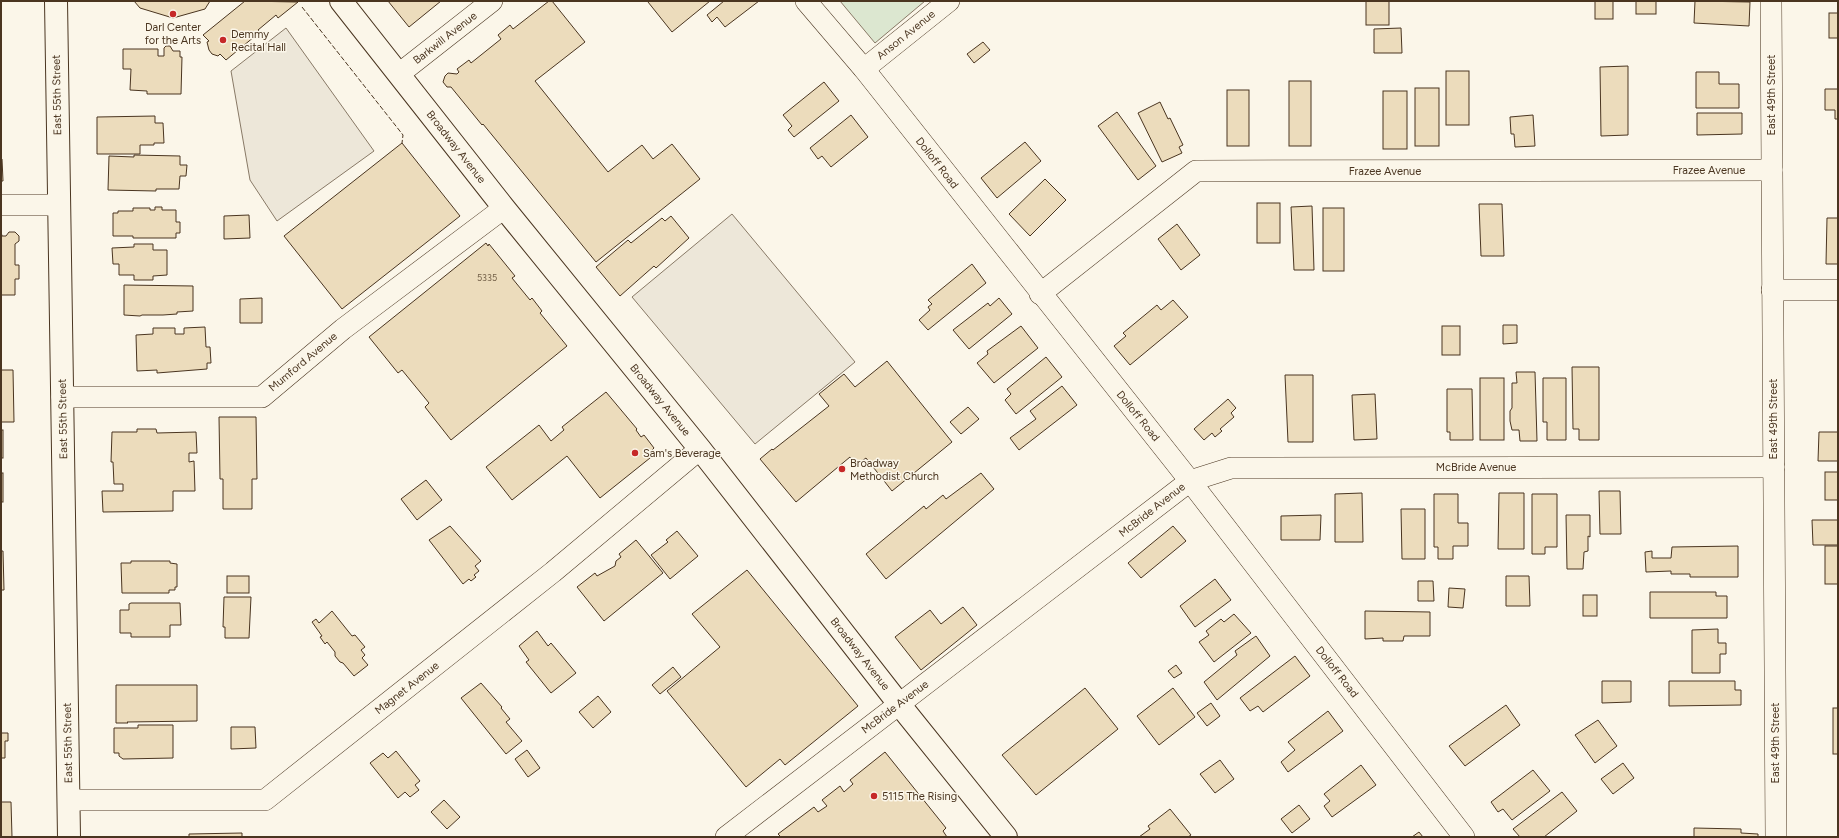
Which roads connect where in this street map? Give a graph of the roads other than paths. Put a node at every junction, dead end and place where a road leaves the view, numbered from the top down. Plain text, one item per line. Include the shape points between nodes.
1 (56, 1) edge
2 (341, 1) edge
3 (492, 1) edge
4 (806, 1) edge
5 (949, 1) edge
6 (1771, 1) edge
7 (864, 69) junction
8 (399, 74) junction
9 (1772, 170) junction
10 (1, 205) edge
11 (59, 205) junction
12 (504, 208) junction
13 (1772, 290) junction
14 (1838, 290) edge
15 (1040, 294) junction
16 (62, 397) junction
17 (700, 449) junction
18 (1774, 467) junction
19 (1190, 481) junction
20 (900, 704) junction
21 (69, 800) junction
22 (69, 837) edge
23 (726, 837) edge
24 (1006, 837) edge
25 (1464, 837) edge
26 (1776, 837) edge

1 - 11 main road, East 55th Street
2 - 8 main road, Broadway Avenue
3 - 8 street, Barkwill Avenue
4 - 7 street, Dolloff Road
5 - 7 street, Anson Avenue
6 - 9 street, East 49th Street
7 - 15 street, Dolloff Road
8 - 12 main road, Broadway Avenue
9 - 13 street, East 49th Street
9 - 15 street, Frazee Avenue via 1196,171
10 - 11 street
11 - 16 main road, East 55th Street
12 - 16 street, Mumford Avenue via 343,329 262,397
12 - 17 main road, Broadway Avenue
13 - 14 street
13 - 18 street, East 49th Street
15 - 19 street, Dolloff Road
16 - 21 main road, East 55th Street
17 - 20 main road, Broadway Avenue
17 - 21 street, Magnet Avenue via 552,572 265,800
18 - 19 street, McBride Avenue via 1230,468
18 - 26 street, East 49th Street
19 - 20 street, McBride Avenue
19 - 25 street, Dolloff Road
20 - 23 street, McBride Avenue
20 - 24 main road, Broadway Avenue
21 - 22 main road, East 55th Street

